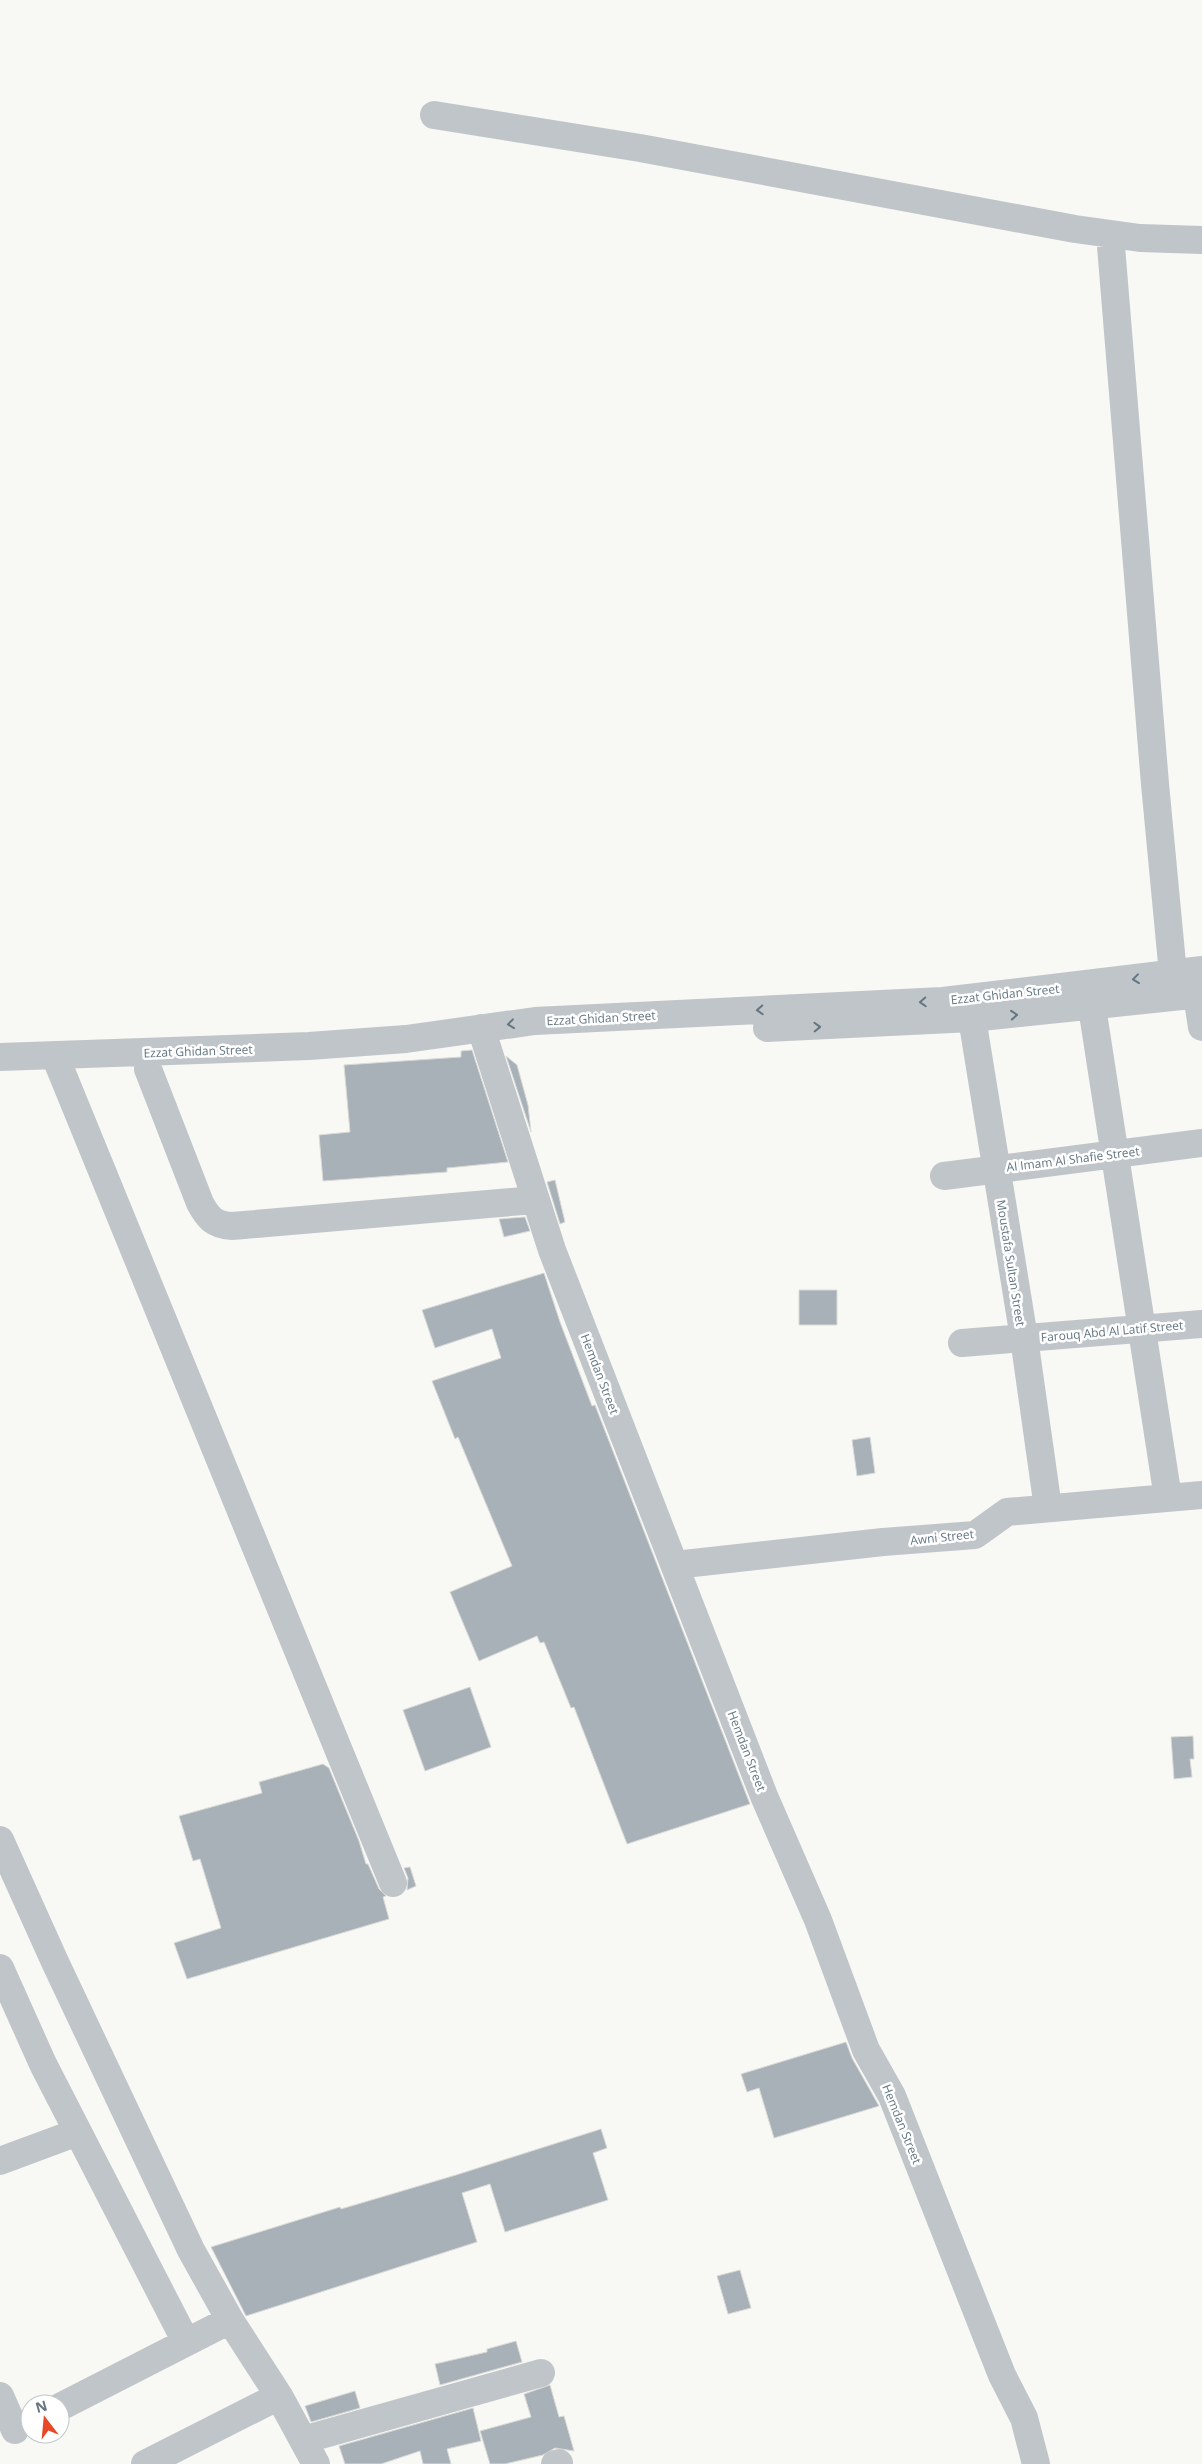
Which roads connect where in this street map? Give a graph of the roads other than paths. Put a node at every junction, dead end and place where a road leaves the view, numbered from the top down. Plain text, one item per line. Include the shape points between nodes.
1 (434, 114) dead end
2 (1110, 234) junction
3 (1202, 240) edge
4 (1173, 974) junction
5 (1200, 986) edge
6 (1092, 1007) junction
7 (972, 1018) junction
8 (1202, 1027) edge
9 (485, 1037) junction
10 (0, 1057) edge
11 (58, 1064) junction
12 (148, 1068) junction
13 (0, 1072) edge
14 (1202, 1143) edge
15 (1116, 1154) junction
16 (996, 1169) junction
17 (944, 1176) dead end
18 (535, 1200) junction
19 (1202, 1324) edge
20 (1142, 1329) junction
21 (1024, 1338) junction
22 (962, 1343) dead end
23 (1202, 1495) edge
24 (1168, 1498) junction
25 (1048, 1508) junction
26 (675, 1566) junction
27 (0, 1840) edge
28 (393, 1882) dead end
29 (0, 1968) edge
30 (78, 2132) junction
31 (0, 2160) edge
32 (230, 2320) junction
33 (186, 2342) junction
34 (541, 2373) dead end
35 (0, 2396) edge
36 (279, 2396) junction
37 (70, 2402) edge
38 (15, 2430) edge
39 (303, 2440) junction
40 (1028, 2462) edge
41 (145, 2464) edge
42 (316, 2464) edge

1 - 2 street via 640,148
2 - 3 street
2 - 4 street
4 - 5 street, Ezzat Ghidan Street
4 -> 9 street, Ezzat Ghidan Street via 943,1001 580,1019
5 - 6 street, Ezzat Ghidan Street
5 - 8 street
7 -> 6 street, Ezzat Ghidan Street
6 - 15 street
9 -> 7 street, Ezzat Ghidan Street
7 - 16 street, Moustafa Sultan Street
9 - 11 street, Ezzat Ghidan Street via 406,1039
9 - 12 street, Ezzat Ghidan Street via 407,1057
9 - 18 street, Hemdan Street
10 - 11 street, Ezzat Ghidan Street
11 - 12 street, Ezzat Ghidan Street
11 - 13 street, Ezzat Ghidan Street
11 - 28 street
12 - 18 street via 200,1203 215,1223 232,1226
14 - 15 street, Al Imam Al Shafie Street
15 - 16 street, Al Imam Al Shafie Street
15 - 20 street
16 - 17 street, Al Imam Al Shafie Street
16 - 21 street, Moustafa Sultan Street
18 - 26 street, Hemdan Street
19 - 20 street, Farouq Abd Al Latif Street
20 - 21 street, Farouq Abd Al Latif Street
20 - 24 street
21 - 22 street, Farouq Abd Al Latif Street
21 - 25 street, Moustafa Sultan Street
23 - 24 street, Awni Street
24 - 25 street, Awni Street
25 - 26 street, Awni Street via 1007,1512 975,1535
26 - 40 street, Hemdan Street via 764,1796 818,1920 866,2050 892,2096 1002,2375 1024,2418
27 - 32 street via 173,2213
29 - 30 street
30 - 31 street
30 - 33 street
32 - 33 street
32 - 36 street
33 - 37 street
34 - 39 street
35 - 38 street
36 - 39 street
36 - 41 street
39 - 42 street

